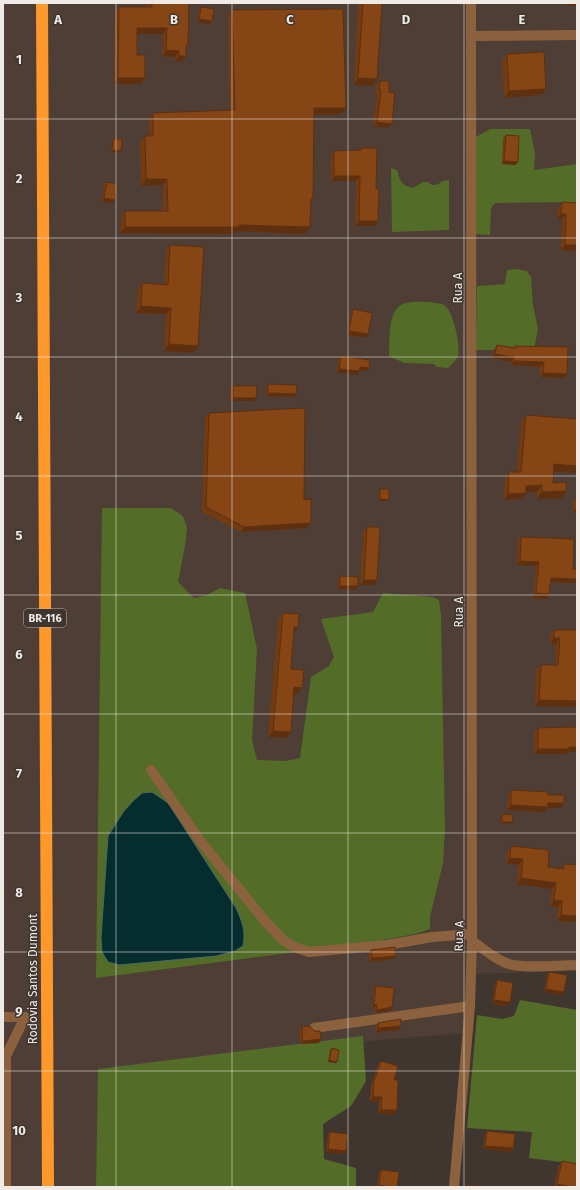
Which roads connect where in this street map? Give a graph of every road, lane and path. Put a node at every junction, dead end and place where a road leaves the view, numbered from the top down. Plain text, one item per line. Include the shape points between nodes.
1 (42, 3) edge
2 (470, 3) edge
3 (577, 35) edge
4 (471, 36) junction
5 (151, 770) dead end
6 (472, 937) junction
7 (577, 965) edge
8 (470, 1006) junction
9 (3, 1017) edge
10 (314, 1028) edge
11 (6, 1187) edge
12 (48, 1187) edge
13 (454, 1187) edge

1 - 12 highway, Rodovia Santos Dumont / BR-116
2 - 4 street, Rua A
3 - 4 street
4 - 6 street, Rua A
5 - 6 street via 201,842 260,915 284,941 294,947 309,952 387,945 432,937
6 - 7 street via 501,961 509,964
6 - 8 street, Rua A
8 - 10 street
8 - 13 street, Rua A
9 - 11 street via 25,1017 6,1056

